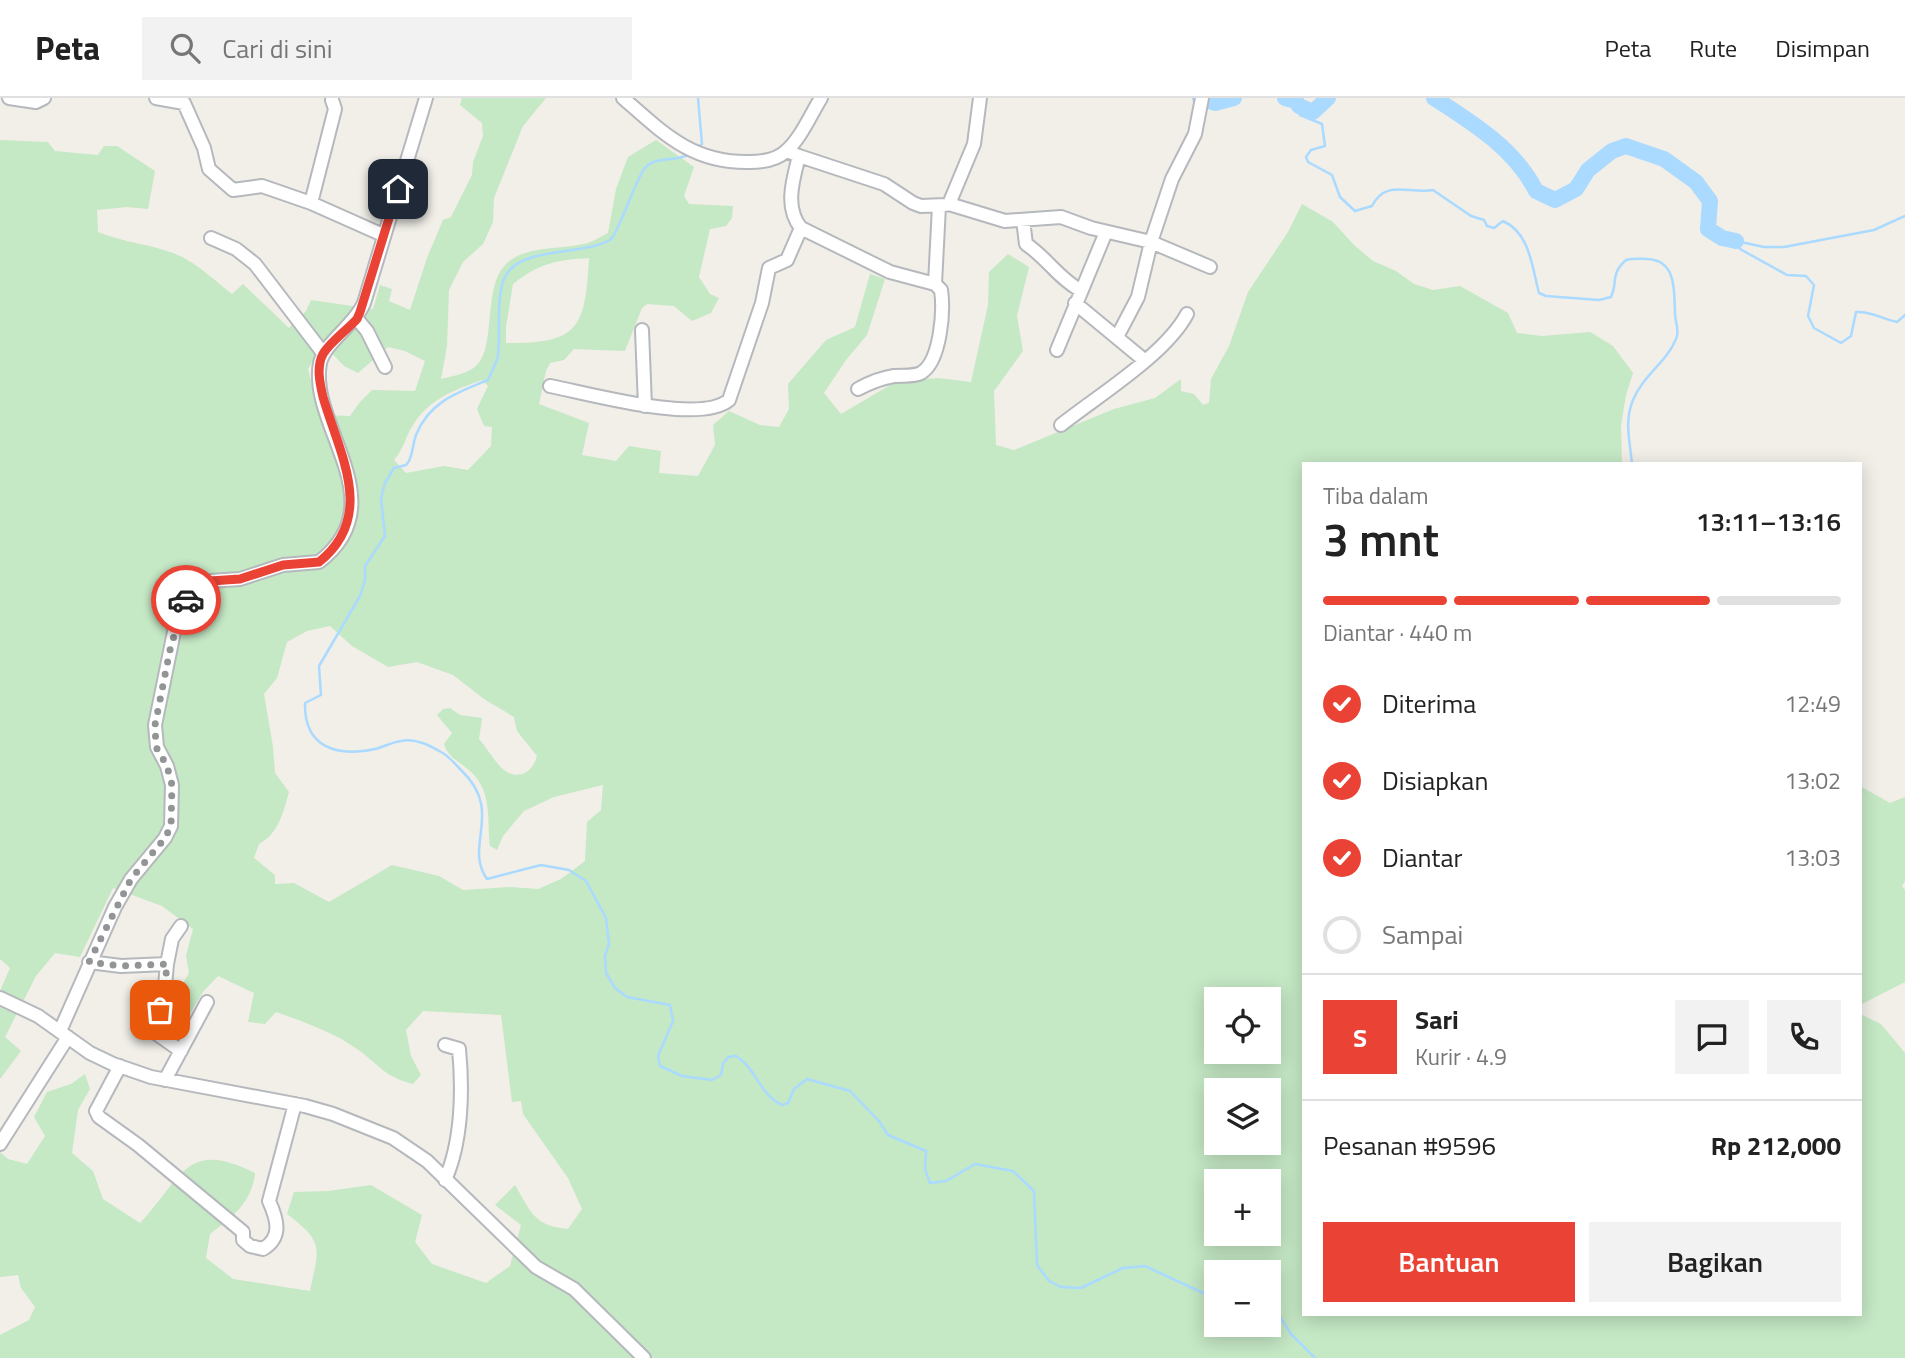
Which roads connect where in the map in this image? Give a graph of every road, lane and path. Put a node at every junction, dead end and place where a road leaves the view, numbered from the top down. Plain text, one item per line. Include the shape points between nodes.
1 (9, 98) edge
2 (44, 98) edge
3 (156, 98) edge
4 (426, 98) edge
5 (623, 98) edge
6 (821, 98) edge
7 (980, 98) edge
8 (332, 100) dead end
9 (1200, 104) edge
10 (793, 154) junction
11 (312, 203) junction
12 (944, 205) junction
13 (1023, 220) junction
14 (801, 228) junction
15 (1106, 232) junction
16 (383, 235) junction
17 (211, 238) dead end
18 (1151, 242) junction
19 (1210, 267) dead end
20 (935, 284) junction
21 (1078, 297) junction
22 (1187, 314) dead end
23 (357, 319) junction
24 (642, 330) dead end
25 (1117, 337) junction
26 (1056, 350) dead end
27 (323, 353) junction
28 (1144, 360) junction
29 (385, 367) dead end
30 (550, 386) dead end
31 (858, 389) dead end
32 (645, 405) junction
33 (1061, 425) dead end
34 (181, 926) dead end
35 (89, 962) junction
36 (167, 964) junction
37 (0, 998) edge
38 (207, 1002) dead end
39 (64, 1034) junction
40 (445, 1045) dead end
41 (181, 1051) junction
42 (120, 1066) junction
43 (166, 1080) junction
44 (295, 1104) junction
45 (0, 1144) edge
46 (445, 1180) junction
47 (644, 1358) edge

1 - 2 street via 36,102
3 - 11 street via 184,103 209,169 233,190 262,186
4 - 16 street
5 - 10 street via 685,148 716,160 761,161
6 - 10 street
7 - 12 street via 974,144
8 - 11 street via 335,109
9 - 18 street via 1195,134 1172,178
10 - 12 street via 884,184 913,203
10 - 14 street via 791,198 794,220
11 - 16 street
12 - 13 street via 990,218
12 - 20 street
13 - 15 street via 1061,217
13 - 21 street via 1026,244
14 - 20 street via 890,272
14 - 32 street via 787,260 769,268 729,400 709,410
15 - 18 street
15 - 21 street
16 - 23 street
17 - 27 street via 255,264
18 - 19 street
18 - 25 street via 1138,297
20 - 31 street via 941,290 942,313 929,366 917,374 887,377
21 - 25 street
21 - 26 street
22 - 28 street via 1178,331
23 - 27 street
23 - 29 street
24 - 32 street
25 - 28 street
27 - 35 street via 321,389 349,482 348,527 319,562 210,581 188,595 176,628 155,725 156,747 172,785 171,826 131,879
28 - 33 street
30 - 32 street
34 - 36 street via 172,939
35 - 36 street
35 - 39 street
36 - 41 street via 164,997 155,1023 157,1034
37 - 39 street
38 - 41 street
39 - 42 street via 102,1060
39 - 45 street
40 - 46 street via 459,1049 460,1085 455,1146
41 - 43 street
42 - 43 street
42 - 44 street via 96,1111 99,1116 243,1232 243,1240 250,1246 263,1250 277,1236 269,1200
43 - 44 street
44 - 46 street via 393,1138 428,1161
46 - 47 street via 536,1267 574,1289

